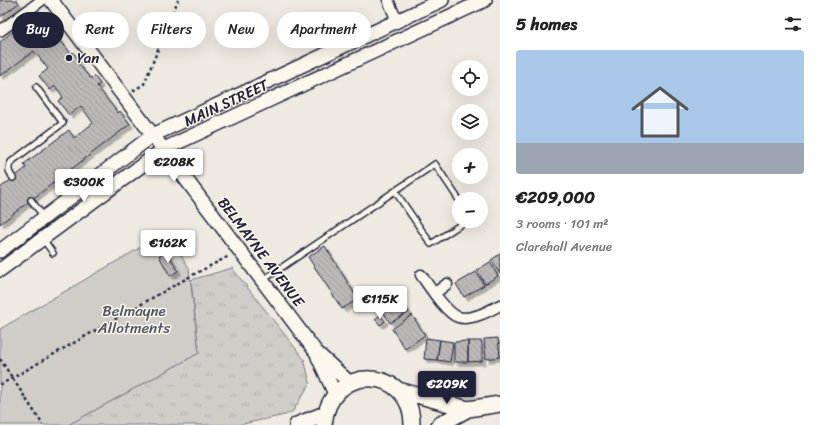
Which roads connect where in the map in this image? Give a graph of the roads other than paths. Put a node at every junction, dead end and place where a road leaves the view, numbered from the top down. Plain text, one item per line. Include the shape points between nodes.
1 (42, 0) edge
2 (51, 0) edge
3 (388, 0) edge
4 (442, 0) edge
5 (485, 0) edge
6 (398, 21) junction
7 (0, 31) edge
8 (36, 87) dead end
9 (153, 135) junction
10 (164, 149) junction
11 (13, 178) dead end
12 (395, 191) junction
13 (454, 192) edge
14 (31, 200) dead end
15 (44, 218) junction
16 (455, 228) edge
17 (42, 238) junction
18 (0, 251) edge
19 (53, 253) dead end
20 (0, 270) edge
21 (421, 275) dead end
22 (262, 281) junction
23 (446, 284) dead end
24 (435, 293) junction
25 (500, 305) edge
26 (316, 352) junction
27 (350, 383) junction
28 (398, 390) junction
29 (335, 394) junction
30 (500, 404) edge
31 (468, 409) junction
32 (325, 420) edge
33 (297, 425) edge
34 (412, 425) edge
35 (439, 425) edge

1 - 7 street
2 - 9 street, BELMAYNE AVENUE
3 - 6 street
4 - 6 street, MAIN STREET
5 - 10 street, MAIN STREET
6 - 9 street, MAIN STREET
8 - 11 lane via 63,123 11,162 9,172
9 - 10 street, BELMAYNE AVENUE
9 - 15 street, MAIN STREET
10 - 17 street, MAIN STREET
10 - 22 street, BELMAYNE AVENUE
12 - 13 lane via 435,164
12 - 16 lane via 431,244
12 - 22 lane
14 - 15 lane
15 - 18 street, MAIN STREET
17 - 19 lane
17 - 20 street, MAIN STREET
21 - 24 street
22 - 26 street, BELMAYNE AVENUE
23 - 24 street
24 - 25 street via 451,312 459,317 472,317
26 - 27 street, BELMAYNE AVENUE
26 - 29 street, BELMAYNE AVENUE
27 - 28 main road via 364,379 378,380
27 - 29 main road
28 - 31 main road
28 - 34 main road via 409,406
29 - 32 main road
30 - 31 main road
31 - 35 main road
32 - 33 main road

